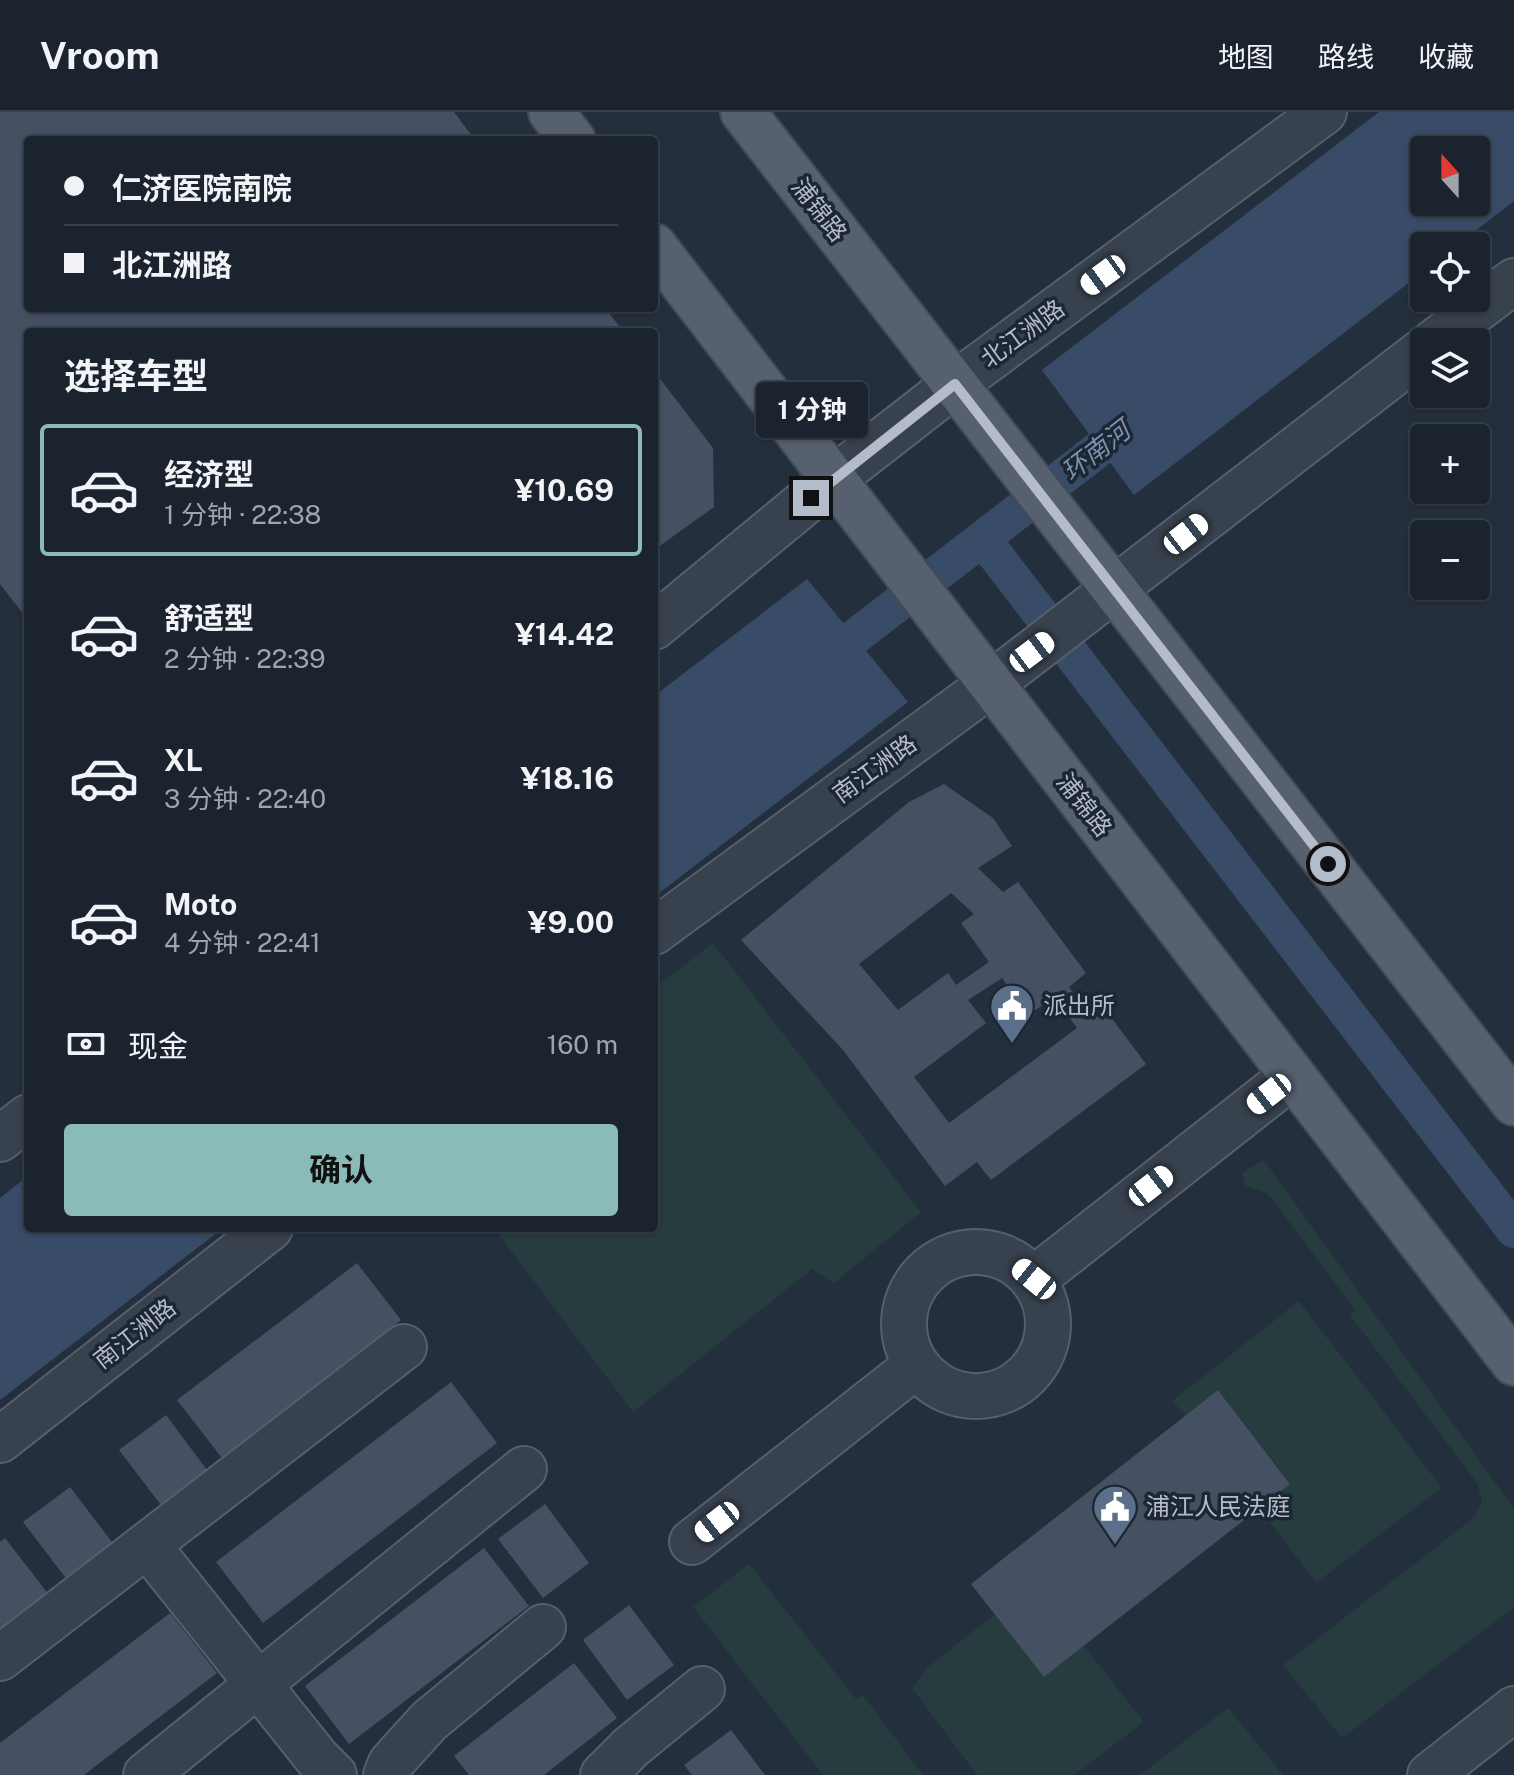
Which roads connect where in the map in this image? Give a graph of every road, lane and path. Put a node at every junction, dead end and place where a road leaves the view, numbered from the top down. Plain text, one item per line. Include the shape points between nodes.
1 (551, 112) edge
2 (743, 112) edge
3 (1324, 112) edge
4 (570, 136) edge
5 (658, 251) edge
6 (1514, 281) edge
7 (1452, 328) edge
8 (1410, 361) edge
9 (955, 384) junction
10 (833, 479) junction
11 (1104, 597) junction
12 (658, 624) edge
13 (1001, 676) junction
14 (658, 929) edge
15 (1292, 1076) junction
16 (1514, 1103) edge
17 (24, 1120) edge
18 (0, 1139) edge
19 (265, 1232) edge
20 (1034, 1279) junction
21 (404, 1347) dead end
22 (1514, 1363) edge
23 (917, 1365) junction
24 (0, 1440) edge
25 (524, 1469) dead end
26 (692, 1542) dead end
27 (148, 1546) junction
28 (543, 1627) dead end
29 (0, 1658) edge
30 (260, 1684) junction
31 (702, 1689) dead end
32 (1514, 1709) edge
33 (146, 1775) edge
34 (334, 1775) edge
35 (386, 1775) edge
36 (603, 1775) edge
37 (1430, 1775) edge

1 - 4 main road
2 - 9 main road, 浦锦路
3 - 9 street, 北江洲路
5 - 10 main road, 浦锦路
6 - 7 street
8 - 11 street, 南江洲路
9 - 10 street, 北江洲路
9 - 11 main road, 浦锦路 via 1082,548
10 - 12 street, 北江洲路
10 - 13 main road, 浦锦路 via 959,642
11 - 13 street, 南江洲路
11 - 16 main road, 浦锦路
13 - 14 street, 南江洲路
13 - 15 main road, 浦锦路
15 - 20 street
15 - 22 main road, 浦锦路
17 - 18 street
19 - 24 street, 南江洲路
20 - 23 street via 1009,1258 981,1251 954,1254 931,1267 905,1306 904,1336
20 - 23 street via 1046,1300 1049,1330 1043,1355 1022,1381 996,1394 972,1397 933,1383
21 - 27 street
23 - 26 street
25 - 30 street
27 - 29 street
27 - 30 street
28 - 35 street via 429,1721
30 - 33 street
30 - 34 street
31 - 36 street
32 - 37 street

